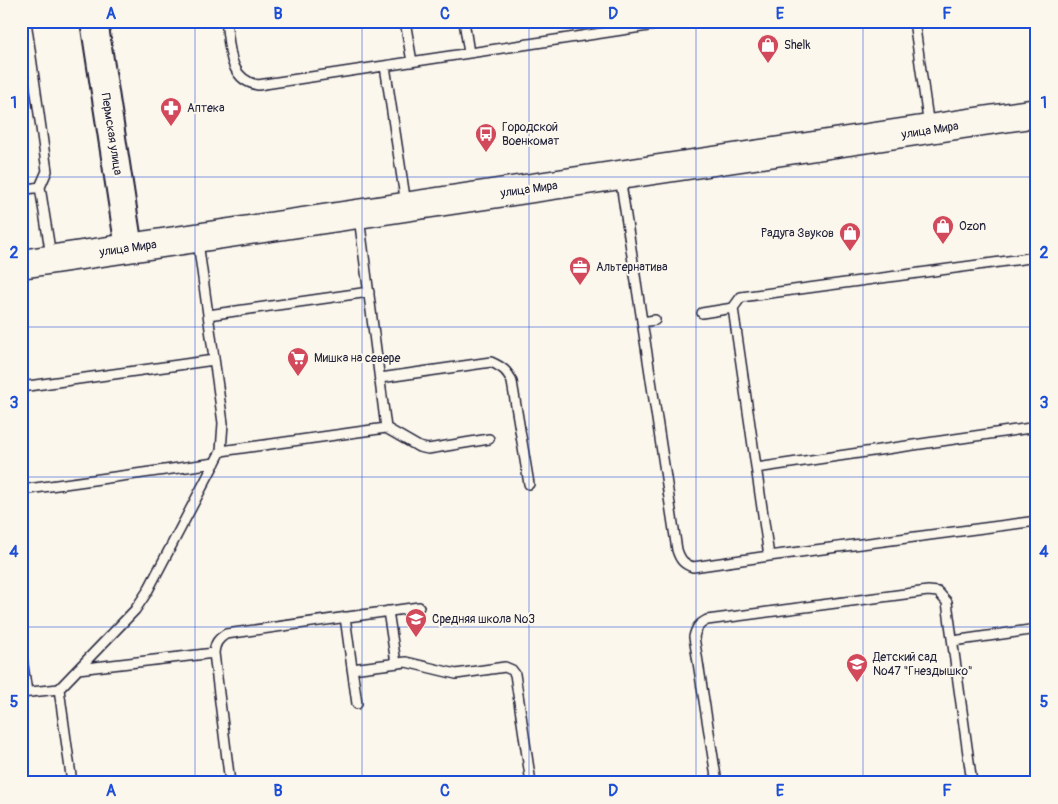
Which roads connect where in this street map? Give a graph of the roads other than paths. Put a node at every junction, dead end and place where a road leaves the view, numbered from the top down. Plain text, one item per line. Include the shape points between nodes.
1 (26, 21) edge
2 (94, 21) edge
3 (226, 21) edge
4 (405, 21) edge
5 (464, 21) edge
6 (681, 21) edge
7 (914, 21) edge
8 (645, 24) edge
9 (469, 53) junction
10 (412, 62) junction
11 (385, 66) junction
12 (1037, 113) edge
13 (930, 130) junction
14 (620, 175) junction
15 (40, 187) junction
16 (21, 190) edge
17 (407, 207) junction
18 (359, 214) junction
19 (198, 238) junction
20 (129, 248) junction
21 (1037, 257) edge
22 (52, 259) junction
23 (21, 264) edge
24 (369, 292) junction
25 (732, 308) junction
26 (702, 313) dead end
27 (208, 315) junction
28 (655, 320) dead end
29 (642, 322) junction
30 (214, 360) junction
31 (380, 378) junction
32 (21, 387) edge
33 (1037, 427) edge
34 (386, 428) junction
35 (489, 439) dead end
36 (221, 451) junction
37 (215, 463) junction
38 (756, 468) junction
39 (529, 484) dead end
40 (21, 490) edge
41 (1037, 521) edge
42 (769, 556) junction
43 (419, 607) dead end
44 (388, 611) junction
45 (345, 617) junction
46 (1037, 629) edge
47 (953, 642) junction
48 (21, 652) edge
49 (214, 652) junction
50 (396, 663) junction
51 (78, 669) junction
52 (352, 669) junction
53 (59, 689) junction
54 (24, 693) edge
55 (357, 704) dead end
56 (72, 783) edge
57 (230, 783) edge
58 (531, 783) edge
59 (716, 783) edge
60 (972, 783) edge

1 - 15 lane via 47,171
2 - 20 street, Пермская улица
3 - 11 lane via 232,64 248,83 258,85
4 - 10 lane
5 - 9 lane
6 - 8 lane
7 - 13 lane
8 - 9 lane
9 - 10 lane
10 - 11 lane
11 - 17 lane
12 - 13 main road, улица Мира
13 - 14 main road, улица Мира
14 - 17 main road, улица Мира
14 - 29 lane
15 - 16 lane
15 - 22 lane
17 - 18 main road, улица Мира
18 - 19 main road, улица Мира
18 - 24 lane
19 - 20 main road, улица Мира
19 - 27 lane
20 - 22 main road, улица Мира
21 - 25 lane via 741,298
22 - 23 main road, улица Мира
24 - 27 lane
24 - 31 lane
25 - 26 lane
25 - 38 lane
27 - 30 lane
28 - 29 lane
29 - 42 lane via 676,550 680,559 693,568
30 - 32 lane
30 - 36 lane via 223,423
31 - 34 lane
31 - 39 lane via 491,362 501,366 512,382
33 - 38 lane
34 - 35 lane via 428,449
34 - 36 lane
36 - 37 lane
37 - 40 lane
37 - 51 lane via 147,592 135,610
38 - 42 lane
41 - 42 lane
43 - 44 lane
44 - 45 lane
44 - 50 lane
45 - 49 lane via 226,634 215,645
45 - 52 lane
46 - 47 lane
47 - 59 lane via 947,602 938,592 928,591 707,620 699,624 694,637
47 - 60 lane
48 - 54 lane
49 - 51 lane
49 - 57 lane
50 - 52 lane
50 - 58 lane via 416,663 456,674 505,667 512,670 516,674
51 - 53 lane
52 - 55 lane
53 - 54 lane
53 - 56 lane

